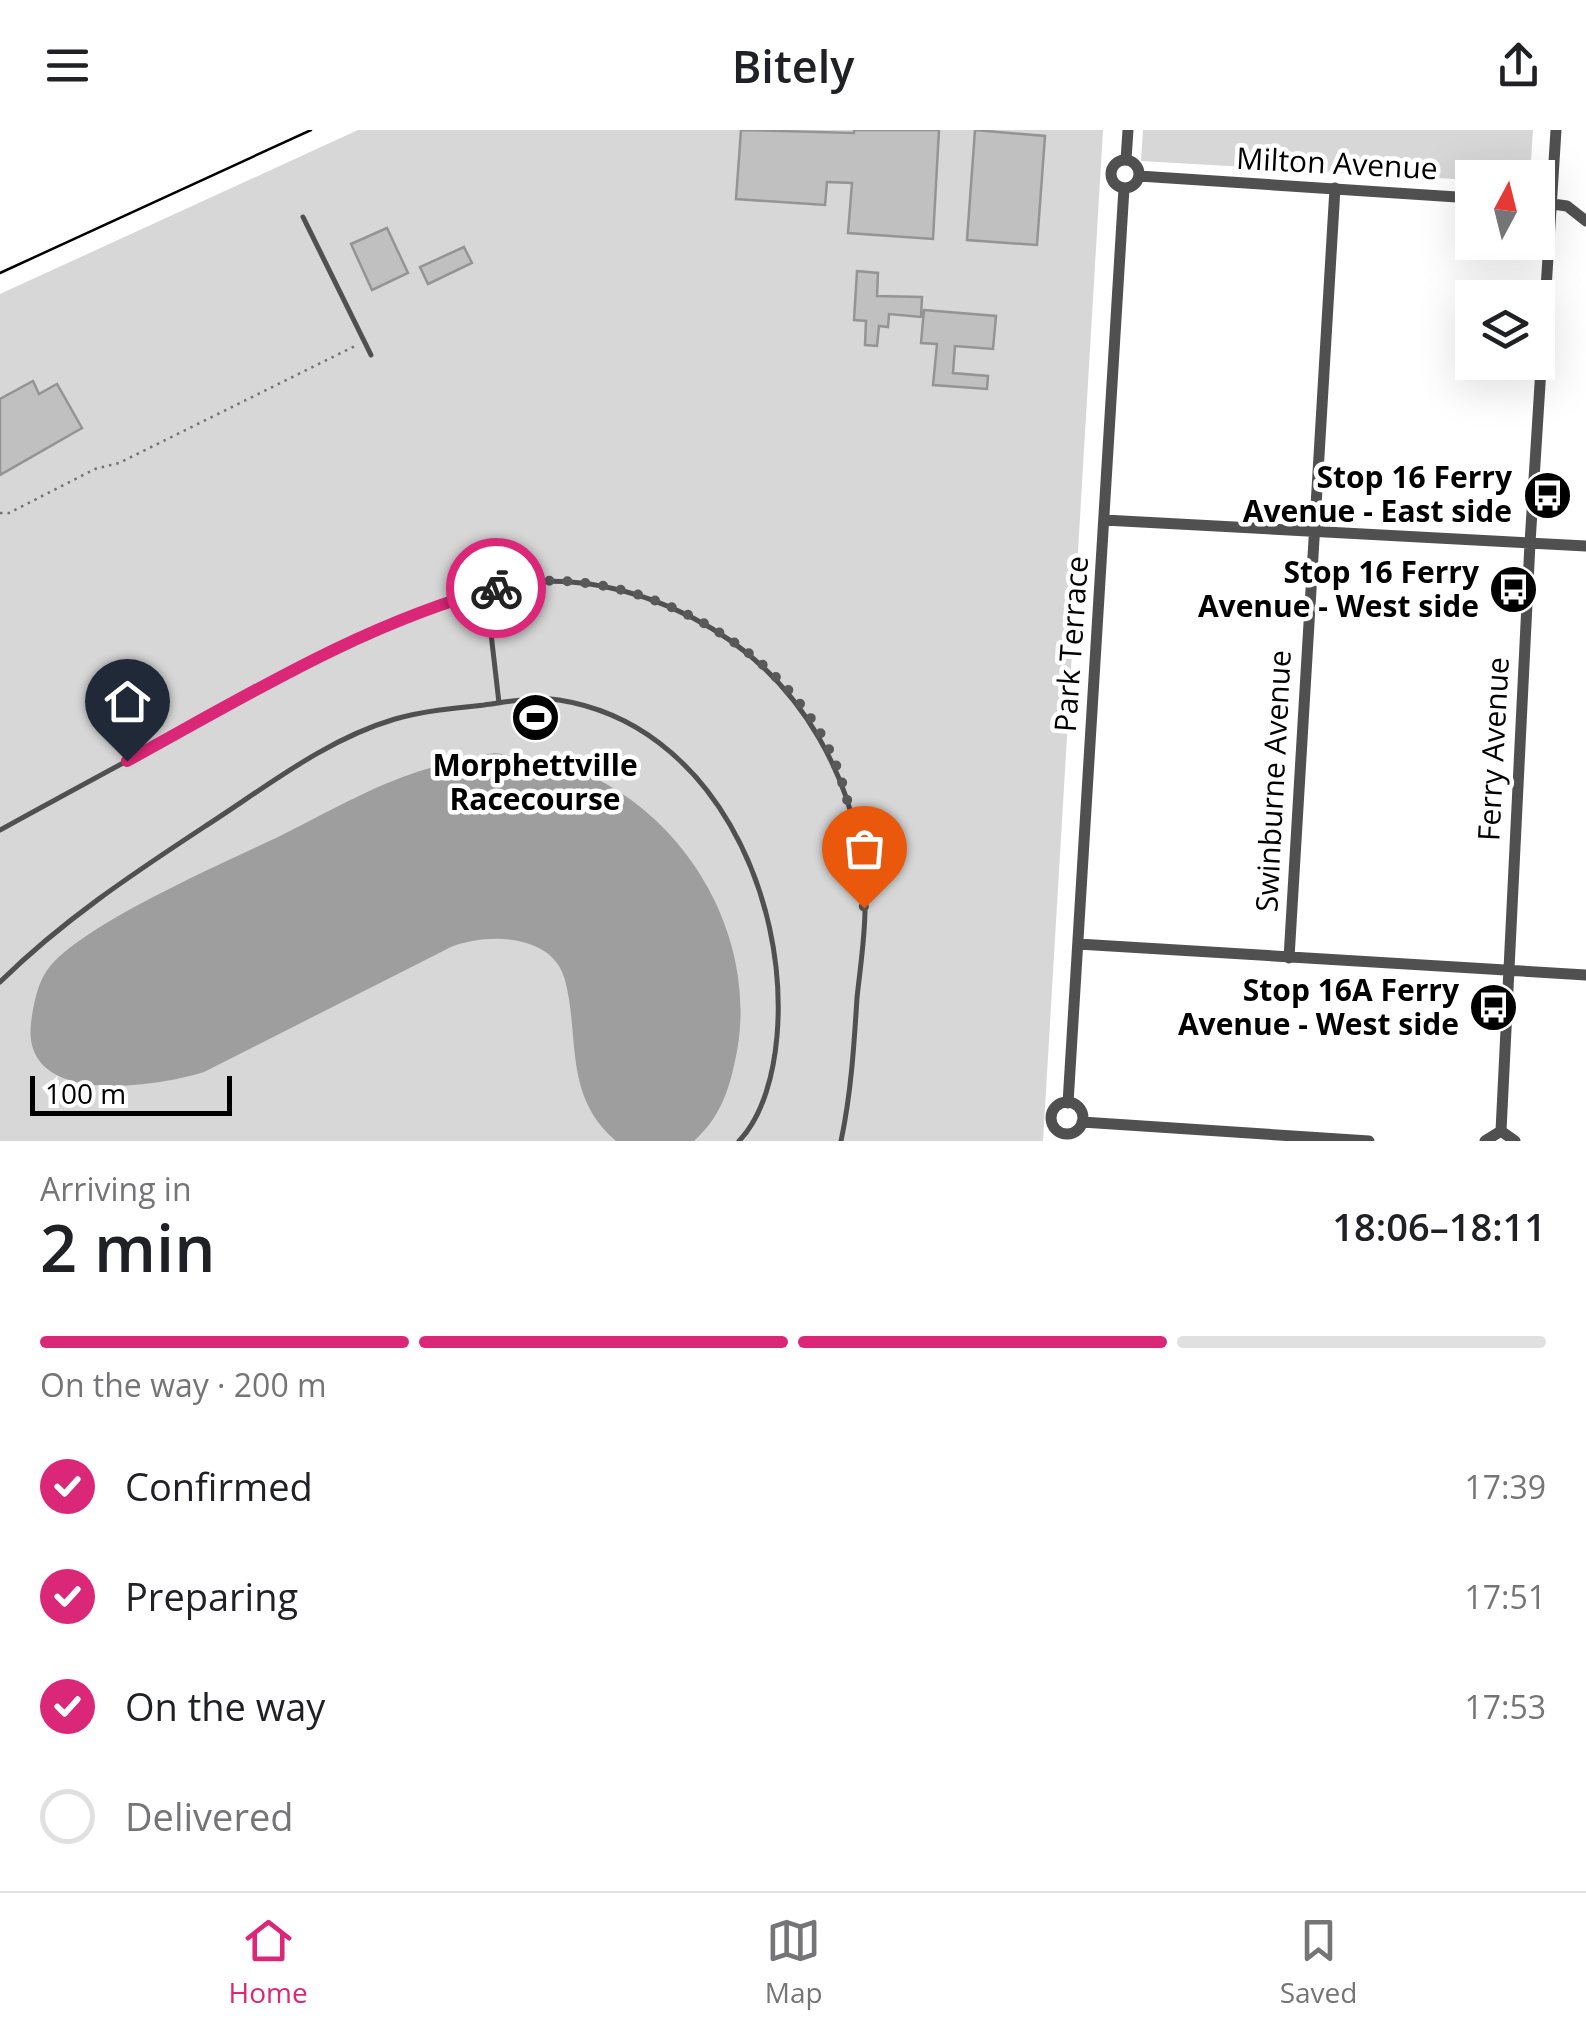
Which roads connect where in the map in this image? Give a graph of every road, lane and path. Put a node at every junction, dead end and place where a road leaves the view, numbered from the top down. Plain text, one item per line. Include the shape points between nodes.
1 (1128, 130) edge
2 (1556, 130) edge
3 (1126, 160) junction
4 (1554, 160) edge
5 (1140, 176) junction
6 (1124, 188) junction
7 (1335, 188) junction
8 (1455, 197) edge
9 (1555, 204) edge
10 (304, 218) dead end
11 (1586, 222) edge
12 (1548, 260) edge
13 (364, 341) junction
14 (371, 355) dead end
15 (0, 513) edge
16 (1104, 520) junction
17 (1313, 530) junction
18 (1530, 543) junction
19 (1586, 546) edge
20 (486, 590) junction
21 (499, 703) junction
22 (0, 830) edge
23 (1078, 944) junction
24 (1289, 958) junction
25 (1508, 971) junction
26 (1586, 976) edge
27 (0, 982) edge
28 (1068, 1102) junction
29 (1082, 1122) junction
30 (1500, 1131) junction
31 (1065, 1137) edge
32 (739, 1141) edge
33 (841, 1141) edge
34 (1369, 1141) edge
35 (1485, 1141) edge
36 (1515, 1141) edge

1 - 3 street
2 - 4 street, Ferry Avenue
3 - 5 street
3 - 6 street via 1111,172
5 - 6 street
5 - 7 street, Milton Avenue
6 - 16 street, Park Terrace
7 - 8 street, Milton Avenue
7 - 17 street, Swinburne Avenue
9 - 11 street
10 - 13 lane
12 - 18 street, Ferry Avenue
13 - 14 lane
13 - 15 path via 119,463
16 - 17 street
16 - 23 street, Park Terrace
17 - 18 street
17 - 24 street, Swinburne Avenue
18 - 19 street
18 - 25 street, Ferry Avenue
20 - 21 lane
20 - 22 lane via 341,648
20 - 33 lane via 586,582 654,598 728,636 808,718 835,763 857,834 864,908
21 - 27 lane via 393,720 269,781 80,909
21 - 32 lane via 557,699 610,714 648,734 717,804 742,840 774,956 779,1016 762,1102
23 - 24 street
23 - 28 street, Park Terrace
24 - 25 street
25 - 26 street
25 - 30 street, Ferry Avenue
28 - 29 street via 1080,1110
28 - 31 street via 1051,1117
29 - 31 street
29 - 34 street
30 - 35 street
30 - 36 street

